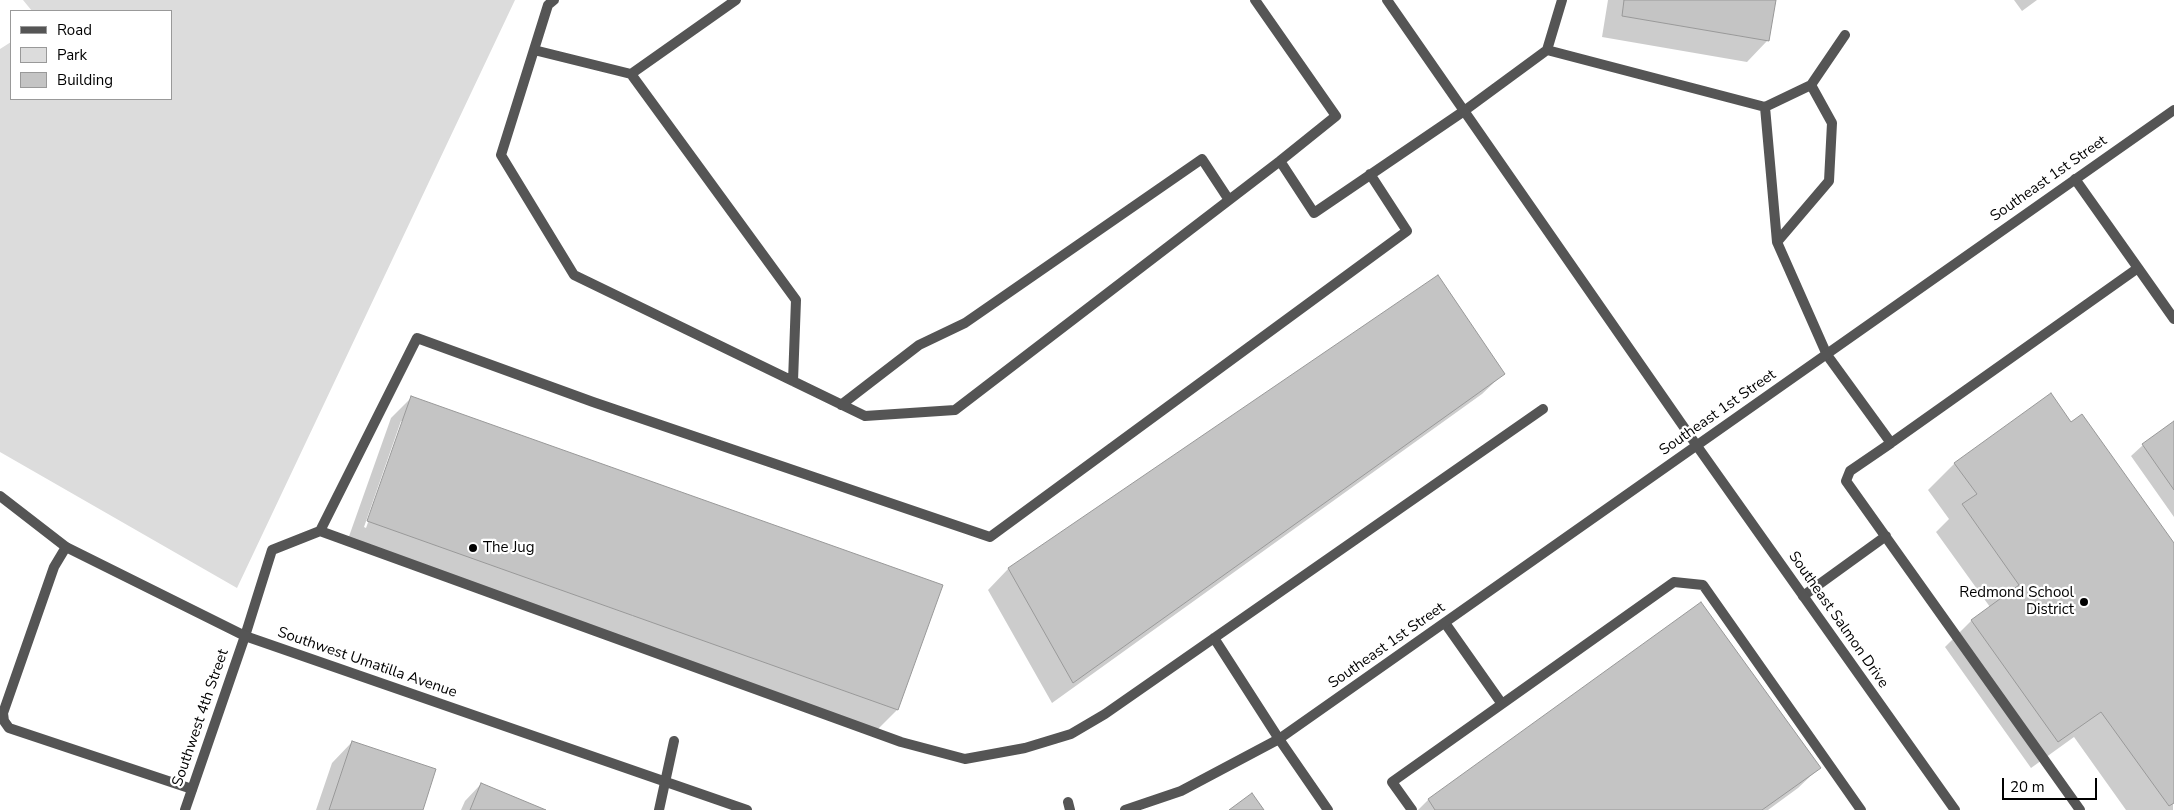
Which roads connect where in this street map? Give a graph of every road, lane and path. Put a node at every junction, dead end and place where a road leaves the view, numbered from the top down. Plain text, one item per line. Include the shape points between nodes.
1 (554, 0) edge
2 (736, 0) edge
3 (1254, 0) edge
4 (1388, 0) edge
5 (1562, 0) edge
6 (1846, 35) dead end
7 (534, 50) junction
8 (1547, 50) junction
9 (631, 74) junction
10 (1811, 85) junction
11 (1764, 107) junction
12 (2174, 110) edge
13 (1464, 111) junction
14 (1280, 161) junction
15 (1370, 174) junction
16 (2075, 179) junction
17 (1230, 200) junction
18 (1778, 242) junction
19 (2138, 268) junction
20 (2174, 320) edge
21 (1827, 355) junction
22 (792, 381) junction
23 (840, 405) junction
24 (1543, 409) dead end
25 (1891, 443) junction
26 (1697, 446) junction
27 (0, 496) edge
28 (320, 531) junction
29 (1886, 536) junction
30 (66, 547) junction
31 (1802, 596) junction
32 (1445, 623) junction
33 (245, 636) junction
34 (1214, 638) junction
35 (4, 695) edge
36 (1502, 704) junction
37 (1279, 740) junction
38 (674, 741) dead end
39 (192, 789) junction
40 (1952, 809) edge
41 (185, 810) edge
42 (659, 810) edge
43 (747, 810) edge
44 (1125, 810) edge
45 (1328, 810) edge
46 (1412, 810) edge
47 (1861, 810) edge
48 (2080, 810) edge

1 - 7 street via 548,4
2 - 9 street
3 - 14 street via 1336,116
4 - 13 street, Southeast Salmon Drive
5 - 8 street
6 - 10 street
7 - 9 street
7 - 22 street via 501,155 574,275
8 - 11 street
8 - 13 street
9 - 22 street via 796,300
10 - 11 street
10 - 18 street via 1832,123 1829,181
11 - 18 street
12 - 16 street, Southeast 1st Street
13 - 15 street
13 - 26 street, Southeast Salmon Drive
14 - 15 street via 1314,213
14 - 17 street
15 - 28 street via 1407,231 990,537 593,402 417,338
16 - 19 street
16 - 21 street, Southeast 1st Street
17 - 23 street via 955,410 864,416
17 - 23 street via 1202,159 965,323 919,345
18 - 21 street
19 - 20 street
19 - 25 street
21 - 25 street
21 - 26 street, Southeast 1st Street
22 - 23 street
24 - 34 street
25 - 29 street via 1850,471 1846,481
26 - 31 street, Southeast Salmon Drive
26 - 32 street, Southeast 1st Street
27 - 30 street, Southwest Umatilla Avenue
28 - 33 street, Southwest 4th Street via 272,550
28 - 34 street via 901,742 964,759 1025,748 1071,734
29 - 31 street
29 - 48 street
30 - 33 street, Southwest Umatilla Avenue
30 - 35 street via 54,567
31 - 40 street, Southeast Salmon Drive
32 - 36 street
32 - 37 street, Southeast 1st Street
33 - 39 street, Southwest 4th Street
33 - 43 street, Southwest Umatilla Avenue
34 - 37 street
35 - 39 street via 4,721 9,728
36 - 46 street via 1392,782
36 - 47 street via 1674,582 1703,585
37 - 44 street via 1180,791
37 - 45 street
38 - 42 street
39 - 41 street, Southwest 4th Street

